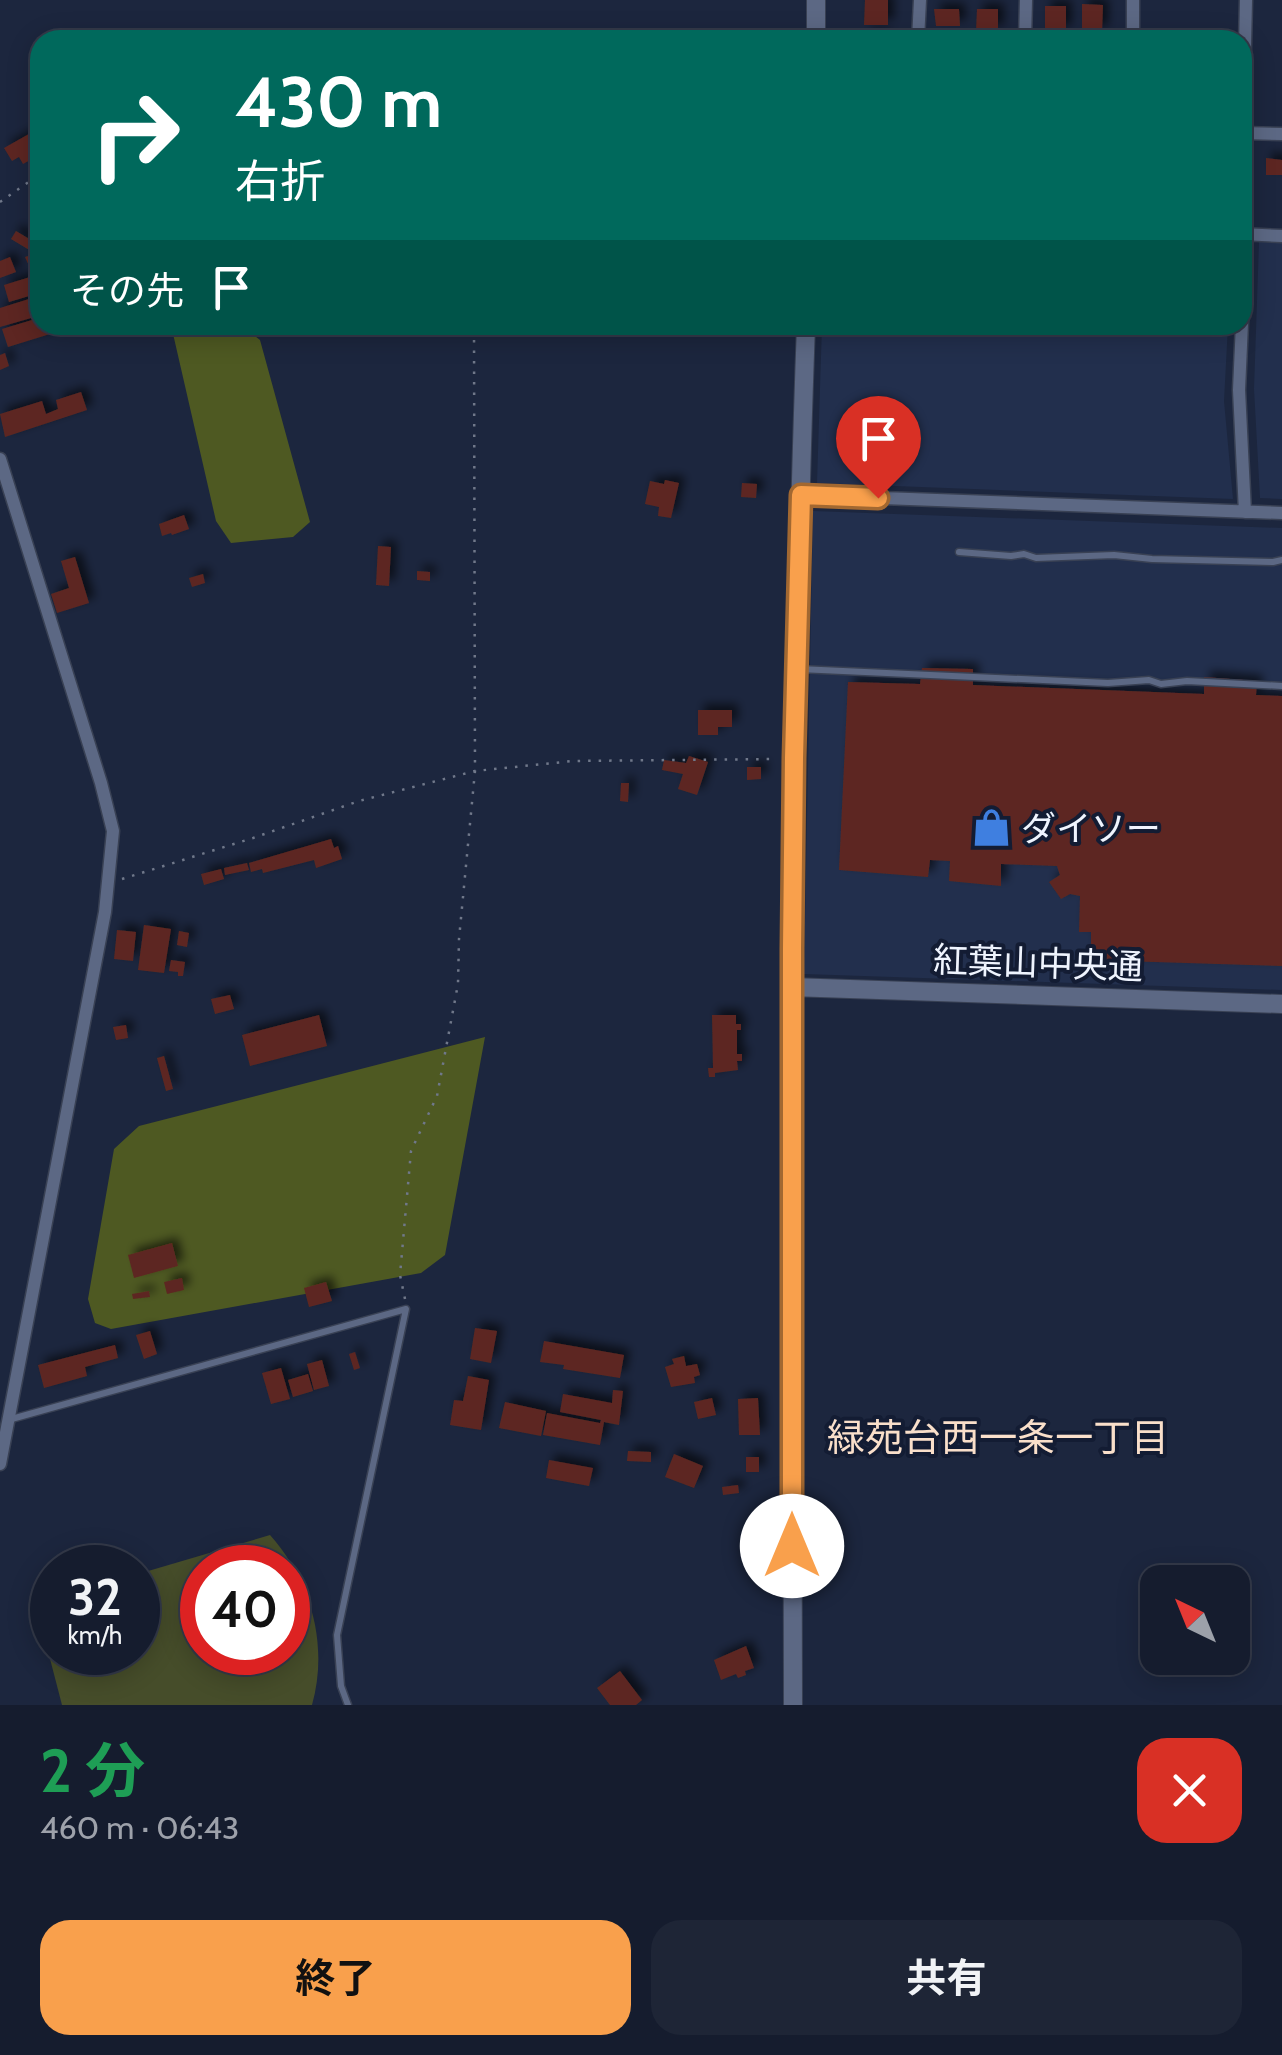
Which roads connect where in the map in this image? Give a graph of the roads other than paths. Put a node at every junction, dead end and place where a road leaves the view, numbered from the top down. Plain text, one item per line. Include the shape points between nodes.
1 (816, 0) edge
2 (920, 0) edge
3 (1026, 0) edge
4 (1134, 0) edge
5 (1246, 0) edge
6 (816, 30) edge
7 (918, 30) edge
8 (1025, 30) edge
9 (1133, 30) edge
10 (1245, 30) edge
11 (1252, 133) edge
12 (1282, 134) edge
13 (1252, 231) edge
14 (1282, 236) edge
15 (806, 335) edge
16 (1241, 335) edge
17 (0, 459) edge
18 (801, 495) junction
19 (1245, 512) junction
20 (1282, 513) edge
21 (959, 552) dead end
22 (1282, 560) edge
23 (796, 669) junction
24 (1282, 686) edge
25 (792, 987) junction
26 (1282, 1004) edge
27 (8, 1420) junction
28 (0, 1464) edge
29 (348, 1705) edge
30 (792, 1705) edge

1 - 6 street
2 - 7 street
3 - 8 street
4 - 9 street
5 - 10 street
11 - 12 street
13 - 14 street
15 - 18 street
16 - 19 street
17 - 27 street via 113,831 105,912
18 - 19 street
18 - 23 street
19 - 20 street
21 - 22 lane
23 - 24 lane
23 - 25 street
25 - 26 street, 紅葉山中央通
25 - 30 street
27 - 28 street
27 - 29 lane via 406,1309 336,1634

